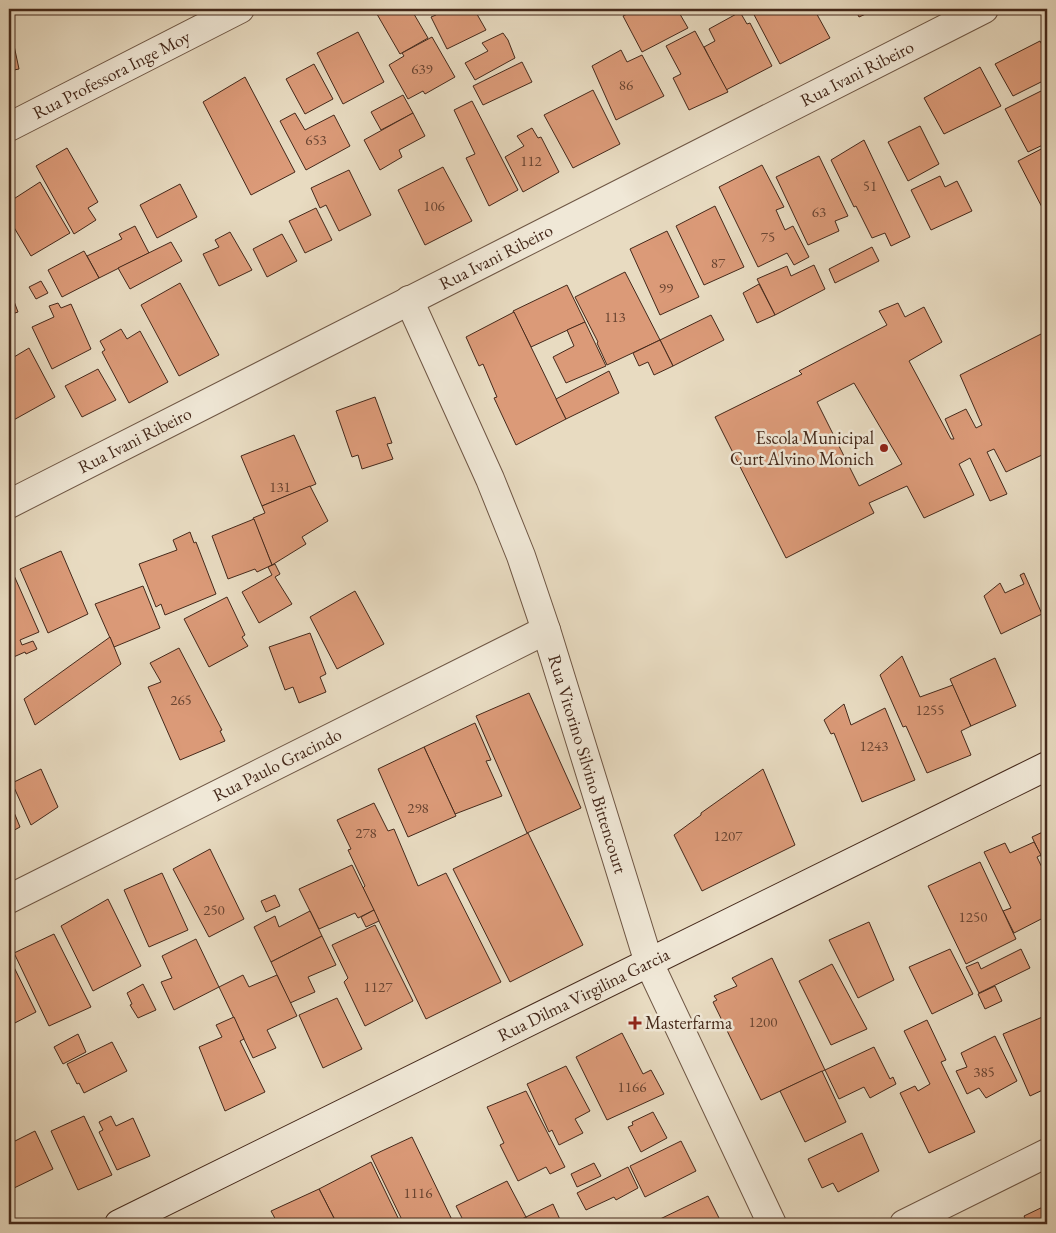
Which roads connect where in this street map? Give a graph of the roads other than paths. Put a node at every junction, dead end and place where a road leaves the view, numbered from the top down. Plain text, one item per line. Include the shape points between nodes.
1 (240, 9) edge
2 (984, 9) edge
3 (9, 127) edge
4 (409, 300) junction
5 (9, 504) edge
6 (546, 630) junction
7 (1047, 766) edge
8 (9, 899) edge
9 (649, 963) junction
10 (1047, 1154) edge
11 (119, 1224) edge
12 (772, 1224) edge
13 (904, 1224) edge

1 - 3 street, Rua Professora Inge Moy
2 - 4 street, Rua Ivani Ribeiro
4 - 5 street, Rua Ivani Ribeiro
4 - 6 street, Rua Vitorino Silvino Bittencourt via 490,479
6 - 8 street, Rua Paulo Gracindo
6 - 9 street, Rua Vitorino Silvino Bittencourt
7 - 9 street, Rua Dilma Virgilina Garcia
9 - 11 street, Rua Dilma Virgilina Garcia
9 - 12 street, Rua Vitorino Silvino Bittencourt
10 - 13 street

